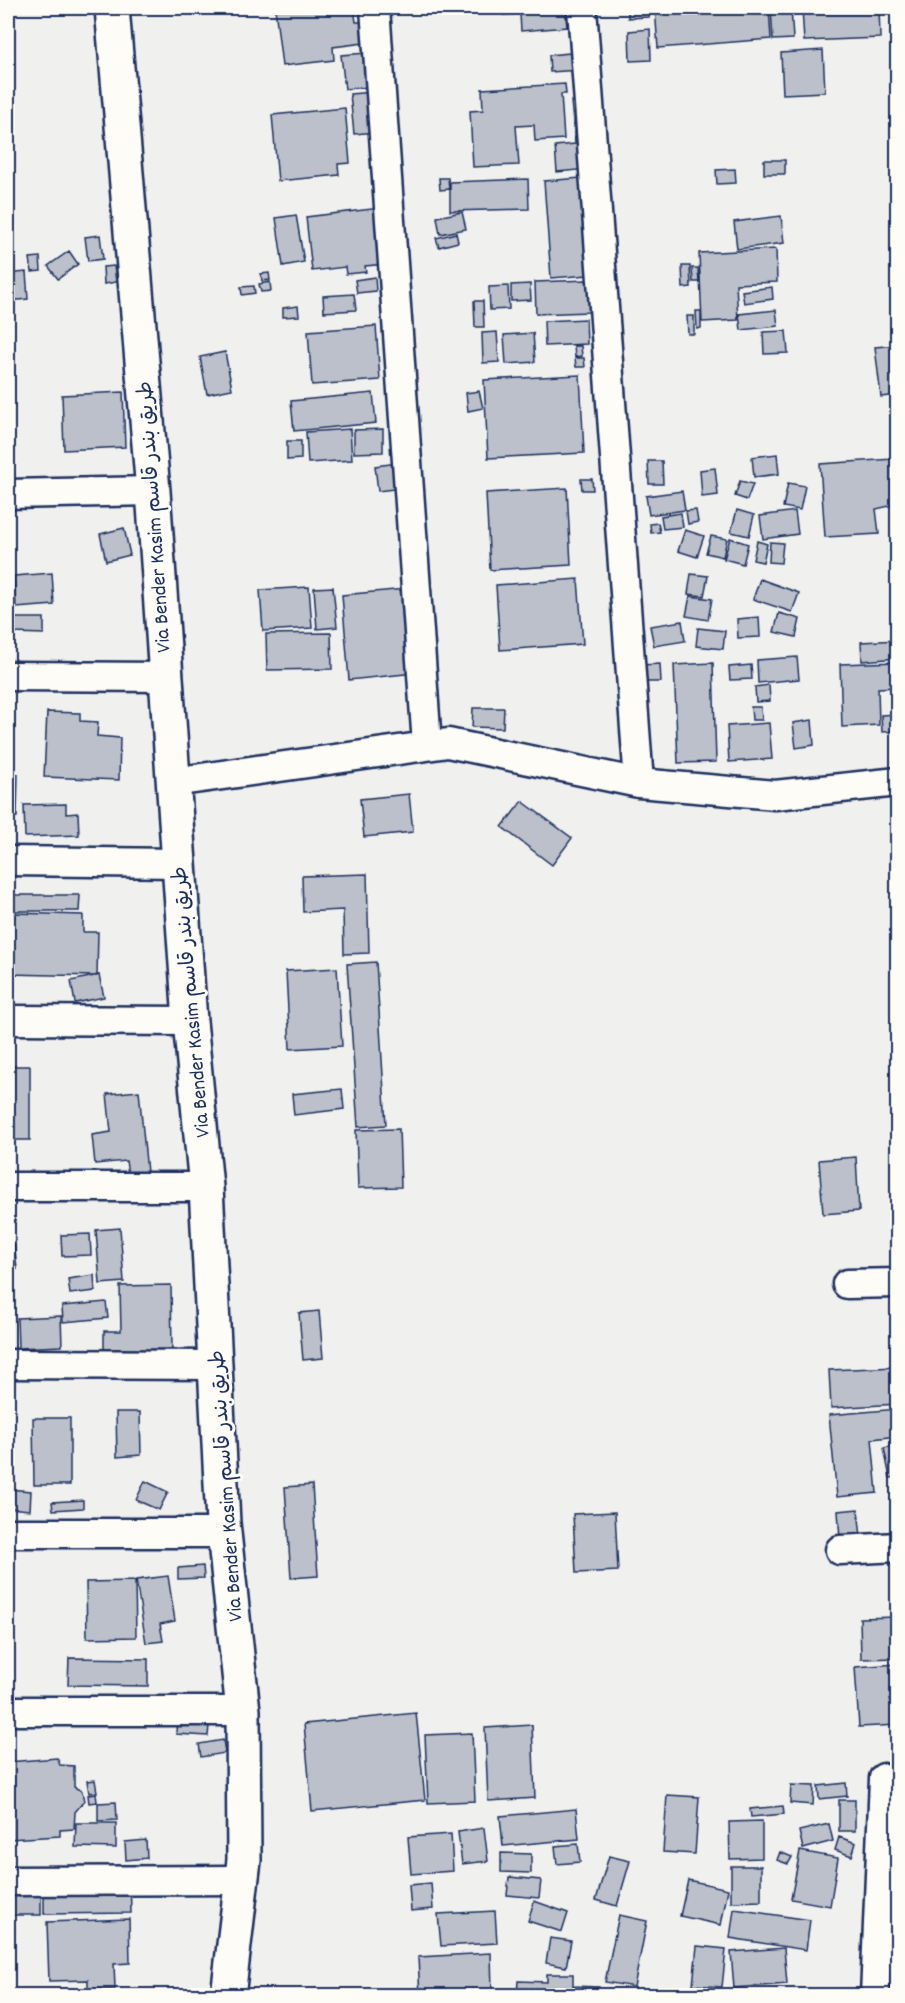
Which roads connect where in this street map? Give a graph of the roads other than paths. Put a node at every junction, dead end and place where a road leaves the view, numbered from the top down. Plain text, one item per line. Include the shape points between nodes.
1 (112, 8) edge
2 (375, 8) edge
3 (582, 8) edge
4 (153, 491) junction
5 (8, 494) edge
6 (8, 676) edge
7 (165, 677) junction
8 (427, 745) junction
9 (173, 782) junction
10 (897, 782) edge
11 (639, 783) junction
12 (8, 861) edge
13 (179, 863) junction
14 (8, 1020) edge
15 (190, 1021) junction
16 (8, 1187) edge
17 (206, 1187) junction
18 (897, 1283) edge
19 (847, 1284) dead end
20 (8, 1364) edge
21 (216, 1365) junction
22 (8, 1533) edge
23 (224, 1533) junction
24 (897, 1546) edge
25 (840, 1550) dead end
26 (8, 1711) edge
27 (243, 1711) junction
28 (884, 1778) dead end
29 (8, 1881) edge
30 (242, 1881) junction
31 (228, 1995) edge
32 (875, 1995) edge

1 - 4 street, Via Bender Kasim طريق بندر قاسم
2 - 8 street
3 - 11 street
4 - 5 street
4 - 7 street, Via Bender Kasim طريق بندر قاسم
6 - 7 street
7 - 9 street, Via Bender Kasim طريق بندر قاسم
8 - 9 street
8 - 11 street via 448,742
9 - 13 street, Via Bender Kasim طريق بندر قاسم
10 - 11 street via 775,795
12 - 13 street
13 - 15 street, Via Bender Kasim طريق بندر قاسم
14 - 15 street
15 - 17 street, Via Bender Kasim طريق بندر قاسم
16 - 17 street
17 - 21 street, Via Bender Kasim طريق بندر قاسم
18 - 19 street
20 - 21 street
21 - 23 street, Via Bender Kasim طريق بندر قاسم
22 - 23 street
23 - 27 street, Via Bender Kasim طريق بندر قاسم
24 - 25 street
26 - 27 street
27 - 30 street, Via Bender Kasim طريق بندر قاسم
28 - 32 street
29 - 30 street
30 - 31 street, Via Bender Kasim طريق بندر قاسم

